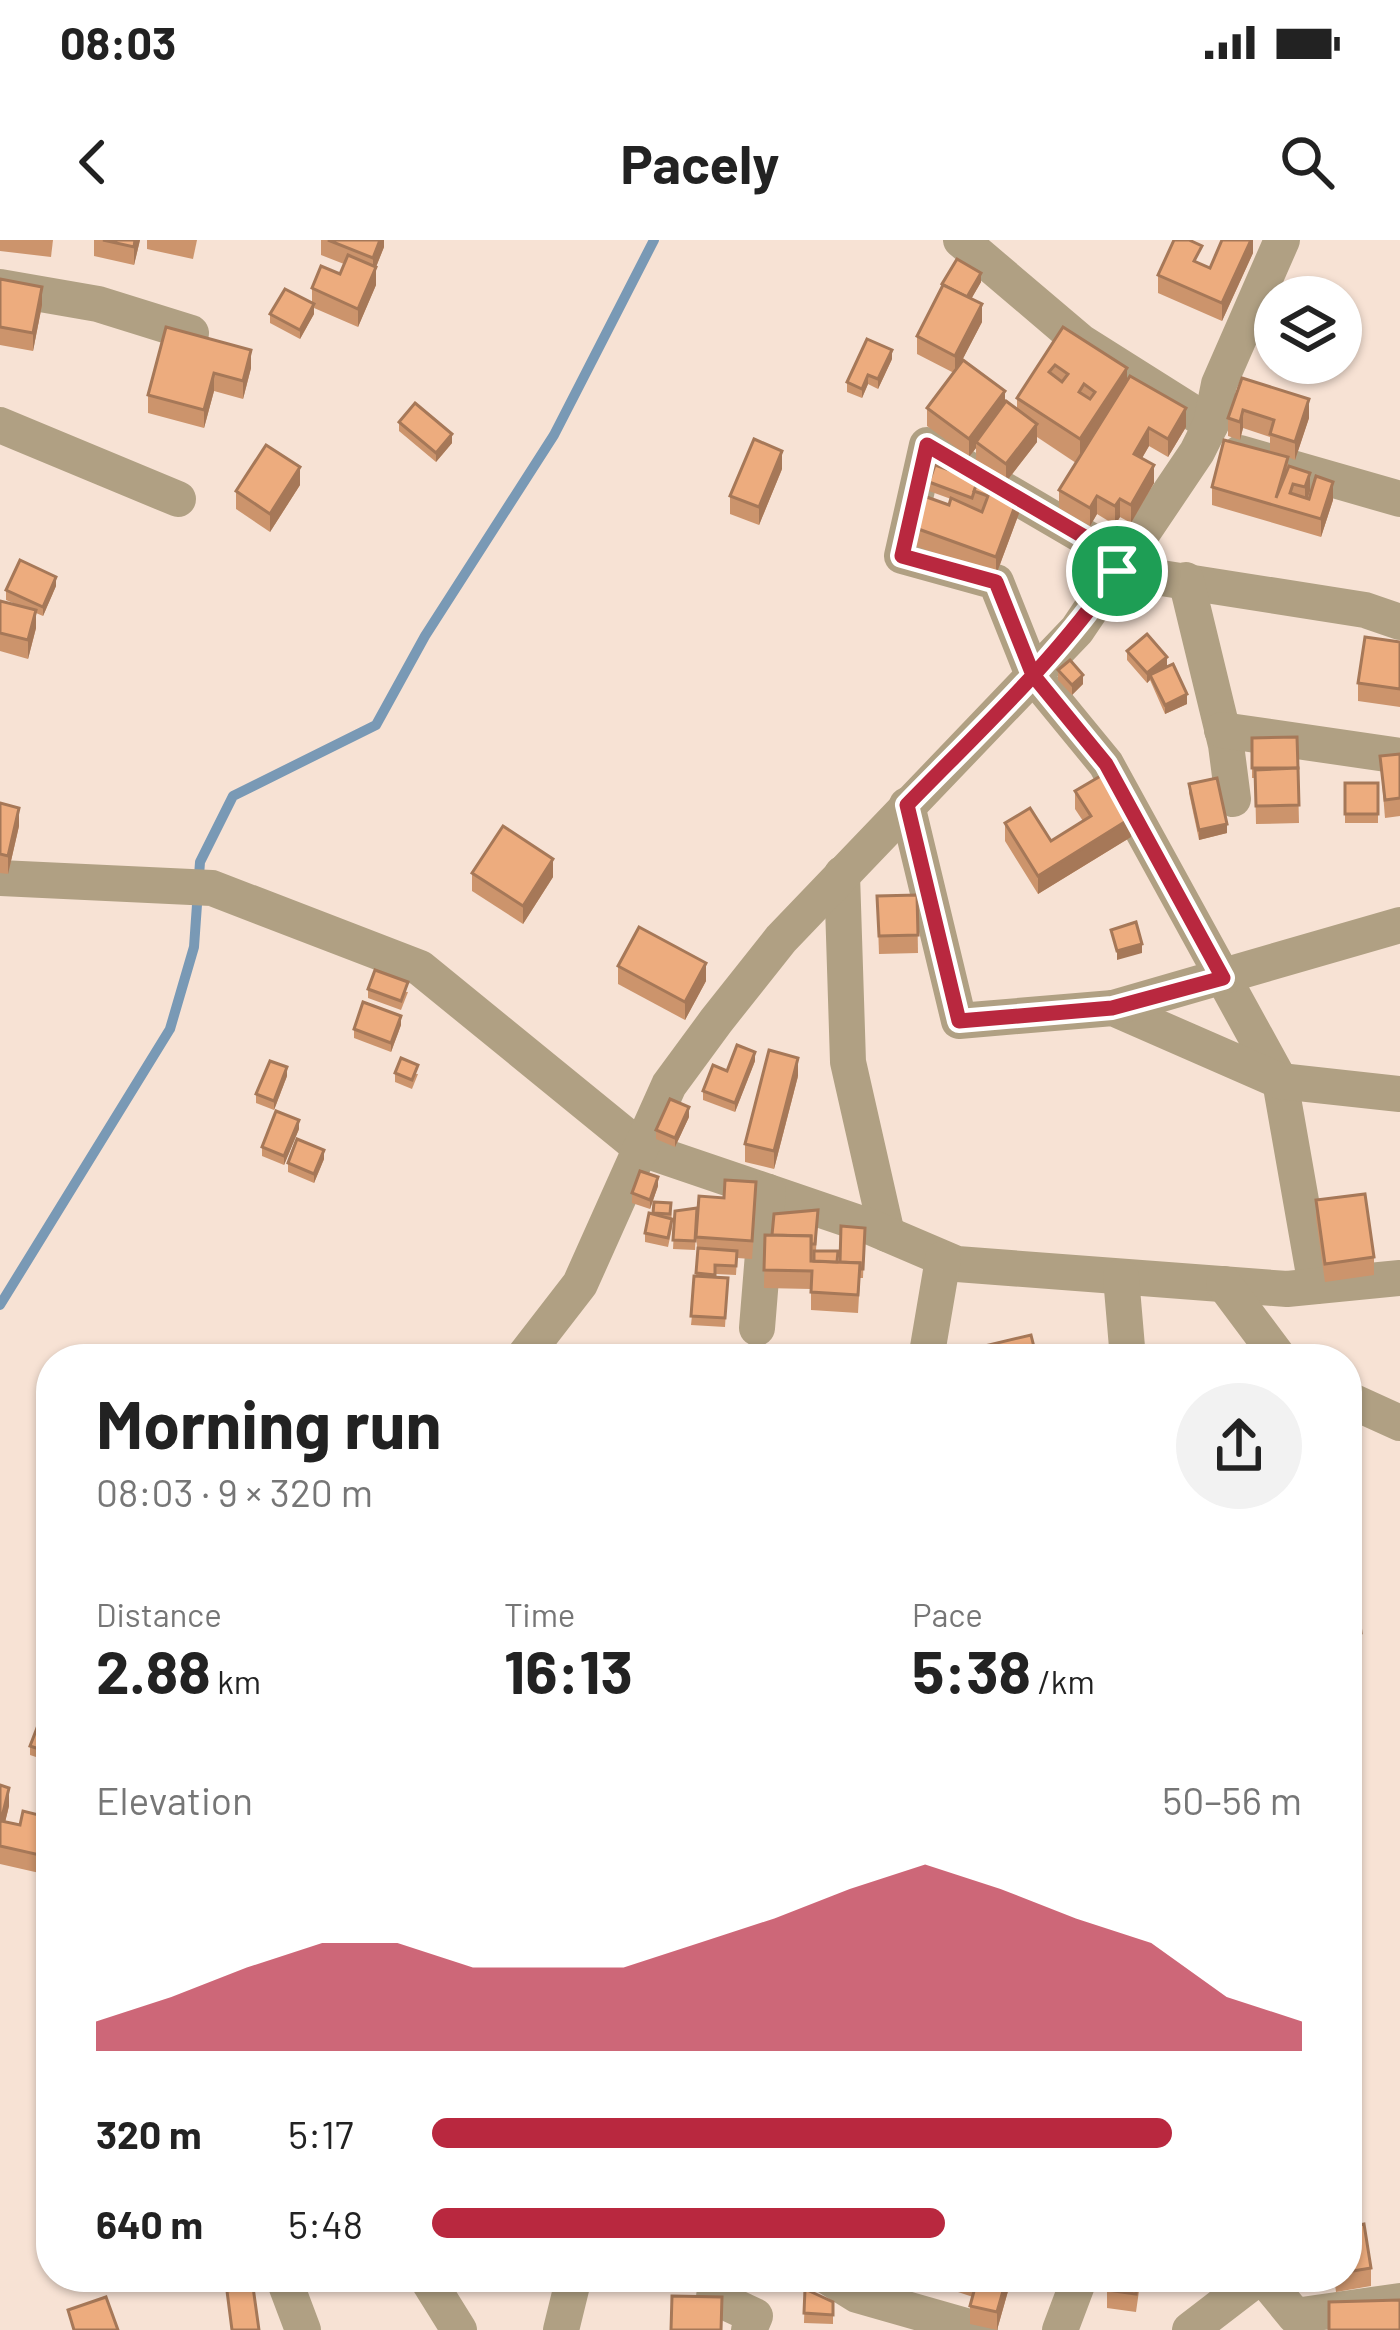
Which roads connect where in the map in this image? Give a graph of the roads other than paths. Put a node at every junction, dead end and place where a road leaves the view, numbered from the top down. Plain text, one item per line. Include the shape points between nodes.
1 (961, 240) edge
2 (1282, 240) edge
3 (0, 287) edge
4 (191, 333) edge
5 (0, 425) edge
6 (1206, 433) junction
7 (178, 499) dead end
8 (1400, 499) edge
9 (1120, 566) junction
10 (1186, 580) junction
11 (1400, 622) edge
12 (1033, 675) junction
13 (1222, 730) junction
14 (1400, 756) edge
15 (1233, 799) dead end
16 (907, 805) junction
17 (842, 874) junction
18 (0, 878) edge
19 (1400, 925) edge
20 (1223, 978) junction
21 (1112, 1008) junction
22 (1280, 1081) junction
23 (1400, 1094) edge
24 (642, 1149) junction
25 (768, 1192) junction
26 (887, 1234) junction
27 (944, 1258) junction
28 (1121, 1276) junction
29 (1400, 1278) edge
30 (1224, 1284) junction
31 (1316, 1286) junction
32 (757, 1328) dead end
33 (534, 1344) edge
34 (929, 1344) edge
35 (1127, 1344) edge
36 (1269, 1344) edge
37 (1362, 1407) edge
38 (1400, 1423) edge
39 (289, 2292) edge
40 (435, 2292) edge
41 (570, 2292) edge
42 (714, 2292) edge
43 (852, 2292) edge
44 (1074, 2292) edge
45 (1241, 2292) edge
46 (1272, 2292) edge
47 (1400, 2301) edge
48 (1295, 2323) edge
49 (303, 2330) edge
50 (459, 2330) edge
51 (561, 2330) edge
52 (749, 2330) edge
53 (980, 2330) edge
54 (1060, 2330) edge
55 (1190, 2330) edge

1 - 6 street
2 - 6 street
3 - 4 street via 98,304
5 - 7 street
6 - 8 street
6 - 9 street
9 - 10 street
9 - 12 street via 1077,630
9 - 12 street via 927,445 902,556 996,582
10 - 11 street
10 - 13 street
12 - 16 street
12 - 20 street via 1106,764
13 - 14 street
13 - 15 street
16 - 17 street
16 - 21 street via 959,1021
17 - 24 street via 669,1085
17 - 26 street via 848,1062
18 - 24 street via 212,888 420,968
19 - 20 street
20 - 21 street
20 - 22 street
21 - 22 street
22 - 23 street
22 - 31 street
24 - 25 street
24 - 33 street via 580,1284
25 - 26 street
25 - 32 street
26 - 27 street
27 - 28 street
27 - 34 street
28 - 30 street
28 - 35 street
29 - 31 street
30 - 31 street
30 - 36 street
37 - 38 street
39 - 49 street
40 - 50 street
41 - 51 street
42 - 52 street via 755,2316
43 - 53 street
44 - 54 street
45 - 55 street
46 - 48 street
47 - 48 street

